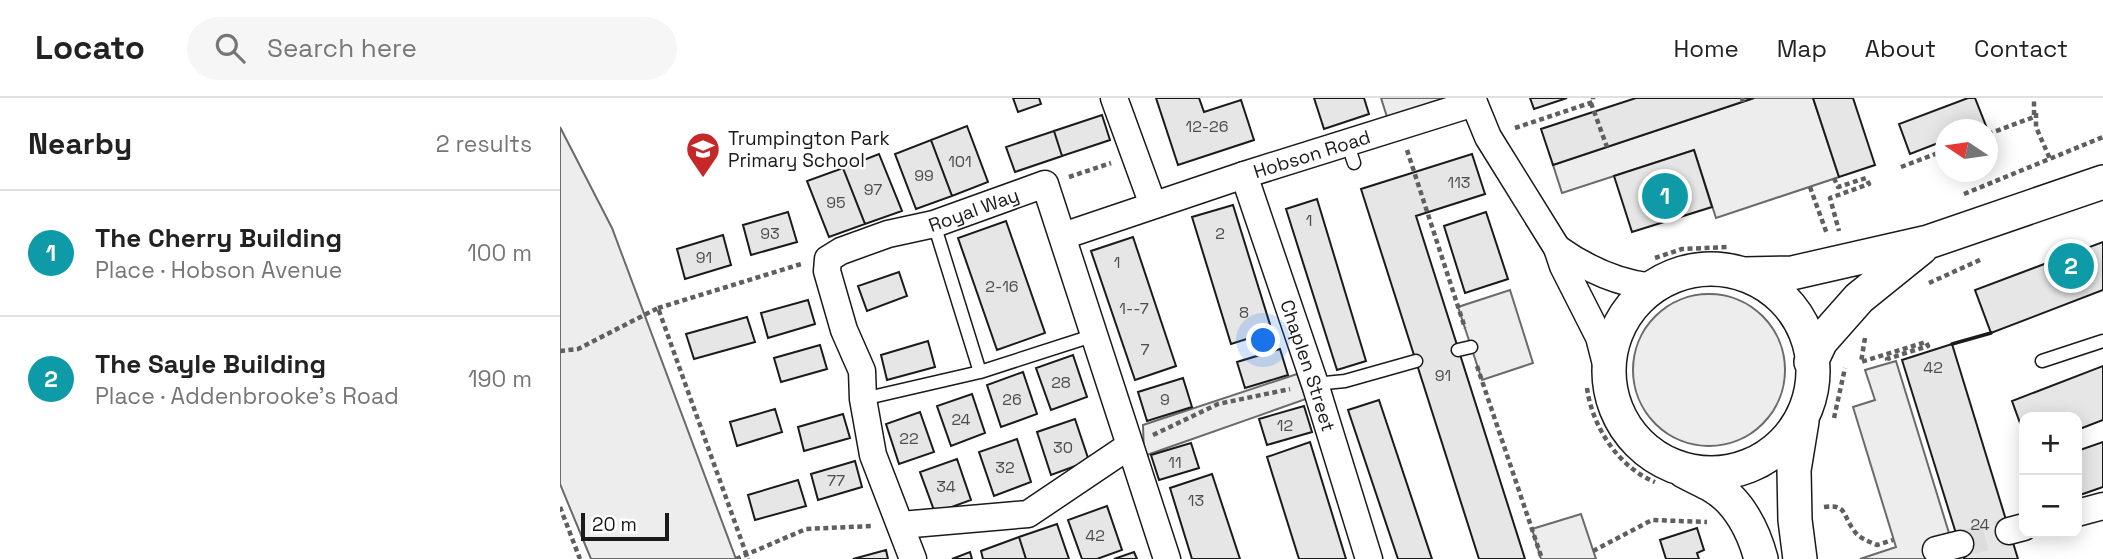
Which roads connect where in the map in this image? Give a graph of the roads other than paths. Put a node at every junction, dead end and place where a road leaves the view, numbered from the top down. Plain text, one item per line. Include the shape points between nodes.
1 (1114, 98) edge
2 (1473, 101) edge
3 (1244, 175) junction
4 (2103, 182) edge
5 (1153, 205) junction
6 (933, 224) junction
7 (1063, 236) junction
8 (1928, 242) junction
9 (1558, 248) junction
10 (1739, 261) junction
11 (1648, 275) junction
12 (1095, 335) junction
13 (2103, 341) edge
14 (1416, 361) dead end
15 (2042, 361) dead end
16 (1811, 362) junction
17 (979, 372) junction
18 (1597, 377) junction
19 (1315, 384) junction
20 (863, 399) junction
21 (1818, 417) junction
22 (1129, 446) junction
23 (1668, 475) junction
24 (2103, 506) edge
25 (2082, 512) edge
26 (901, 525) junction
27 (913, 559) edge
28 (1167, 559) edge
29 (1369, 559) edge
30 (1761, 559) edge
31 (1800, 559) edge

1 - 5 street
2 - 3 street, Hobson Road via 1351,153
2 - 9 street via 1488,137
3 - 5 street, Hobson Road
3 - 19 street, Chaplen Street
4 - 8 street
5 - 7 street, Hobson Road
6 - 7 street, Royal Way via 1045,184
6 - 17 lane
6 - 20 street, Royal Way via 888,234 828,259 827,271 844,331 862,370
7 - 12 street, Royal Way
8 - 10 street via 1792,273
8 - 16 street via 1859,298 1821,341
9 - 11 street via 1579,264 1626,283
9 - 18 street via 1599,337
10 - 11 street via 1675,275
10 - 16 street via 1796,309 1810,335
11 - 18 street
12 - 17 lane
12 - 22 street, Royal Way
13 - 15 lane
14 - 19 lane via 1345,381
16 - 21 street via 1809,387
17 - 20 lane
18 - 23 street via 1628,433
19 - 29 street, Chaplen Street
20 - 26 street via 873,455
21 - 23 street via 1772,455 1748,468
21 - 31 street via 1794,470
22 - 26 street via 1028,514
22 - 28 street, Royal Way
23 - 30 street via 1716,487 1748,523
24 - 25 street
26 - 27 street

